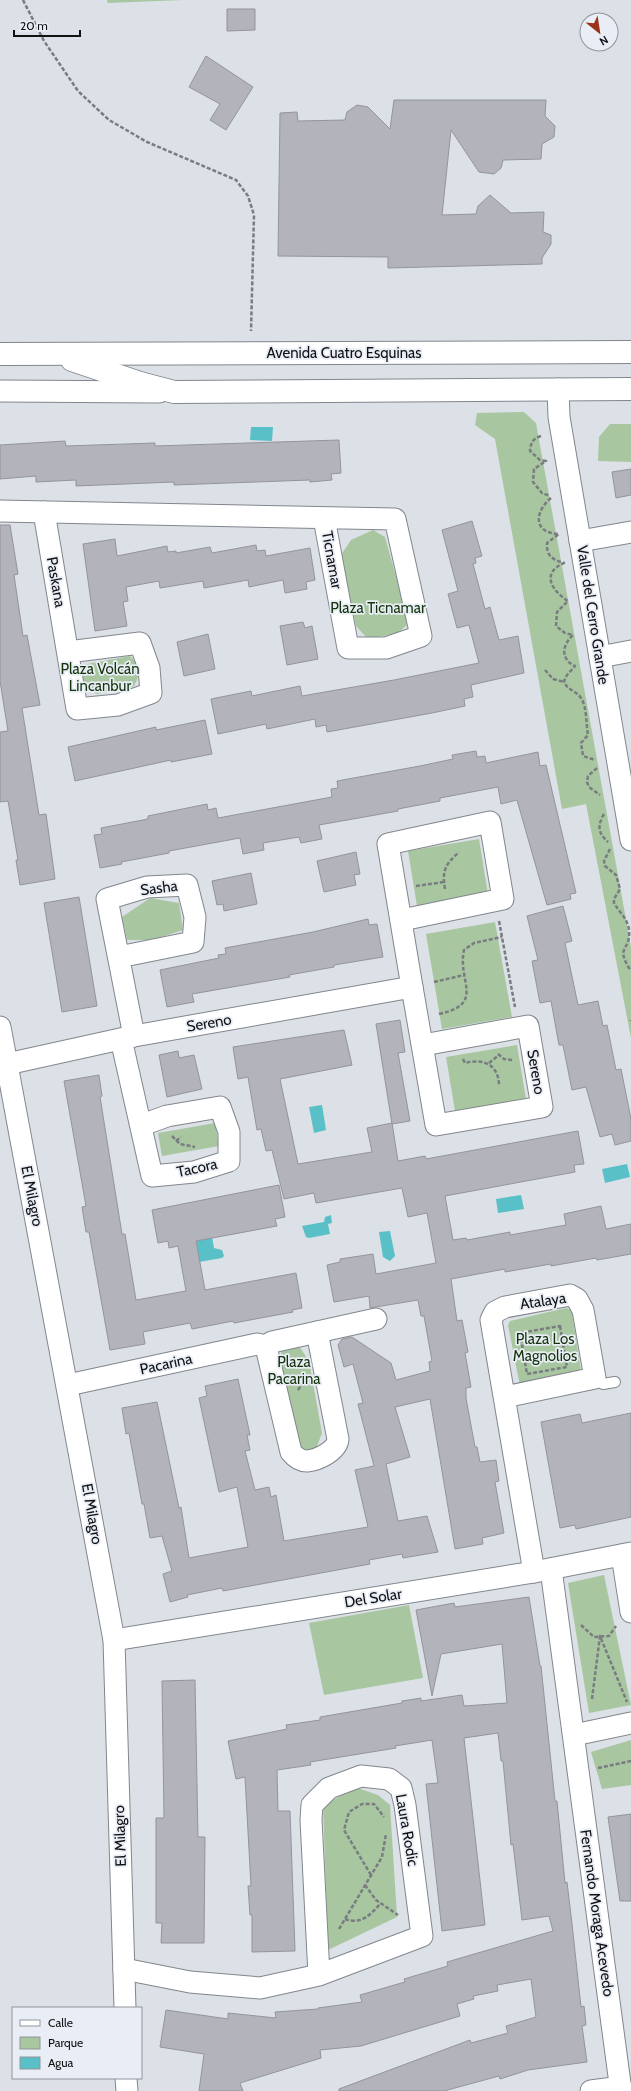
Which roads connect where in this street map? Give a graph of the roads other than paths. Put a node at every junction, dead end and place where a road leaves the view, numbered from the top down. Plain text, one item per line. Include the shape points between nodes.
1 (631, 352) edge
2 (0, 354) edge
3 (58, 355) junction
4 (558, 389) junction
5 (631, 389) edge
6 (0, 391) edge
7 (174, 392) junction
8 (0, 511) edge
9 (44, 512) junction
10 (324, 518) junction
11 (631, 532) edge
12 (580, 541) junction
13 (631, 651) edge
14 (68, 652) dead end
15 (600, 657) junction
16 (625, 767) edge
17 (631, 840) edge
18 (402, 920) junction
19 (119, 957) junction
20 (412, 987) junction
21 (0, 1027) edge
22 (128, 1038) junction
23 (423, 1045) junction
24 (7, 1064) junction
25 (142, 1124) junction
26 (376, 1319) dead end
27 (317, 1332) junction
28 (265, 1346) junction
29 (68, 1385) junction
30 (505, 1398) junction
31 (626, 1554) edge
32 (543, 1570) junction
33 (631, 1612) edge
34 (114, 1640) junction
35 (630, 1714) edge
36 (581, 1733) junction
37 (124, 1969) junction
38 (319, 1975) junction
39 (125, 2007) edge
40 (126, 2079) edge
41 (621, 2089) edge
42 (127, 2091) edge
43 (591, 2091) edge

1 - 3 main road, Avenida Cuatro Esquinas
2 - 3 main road, Avenida Cuatro Esquinas
3 - 7 main road, Avenida Cuatro Esquinas
4 - 5 main road, Avenida Cuatro Esquinas
4 - 7 main road, Avenida Cuatro Esquinas
4 - 12 street, Valle del Cerro Grande via 559,417
6 - 7 street, Avenida Cuatro Esquinas
8 - 9 street, Ticnamar
9 - 10 street, Ticnamar
9 - 14 street, Paskana
10 - 10 street, Ticnamar via 348,648 386,648 422,636 395,519
11 - 12 street
12 - 15 street, Valle del Cerro Grande
13 - 15 street
15 - 16 street, Valle del Cerro Grande
16 - 17 street, Valle del Cerro Grande
18 - 18 street, Sereno via 503,899 490,822 388,844
18 - 20 street, Sereno
19 - 19 street, Sasha via 107,899 147,887 186,885 196,917 193,942
19 - 22 street, Sasha
20 - 22 street, Sereno
20 - 23 street, Sereno
21 - 24 street, El Milagro
22 - 24 street, Sereno
22 - 25 street, Tacora
23 - 23 street, Sereno via 436,1125 542,1107 528,1026
24 - 29 street, El Milagro
25 - 25 street, Tacora via 152,1176 194,1172 230,1161 229,1132 220,1108 167,1116
26 - 27 street, Pacarina
27 - 28 street, Pacarina via 272,1342
27 - 28 street via 338,1439 337,1446 332,1451 307,1461 296,1458 291,1452
28 - 29 street, Pacarina via 257,1344
29 - 34 street, El Milagro
30 - 30 street, Atalaya via 605,1380 583,1310 577,1299 570,1295 505,1307 495,1312 491,1320
30 - 32 street, Atalaya
31 - 32 street, Del Solar
31 - 33 street via 627,1589
32 - 34 street, Del Solar
32 - 36 street, Fernando Moraga Acevedo
34 - 37 street, El Milagro
35 - 36 street
36 - 41 street, Fernando Moraga Acevedo via 578,1771
37 - 38 street via 190,1982 260,1988
37 - 39 street, El Milagro
38 - 38 street, Laura Rodic via 422,1936 405,1805 401,1788 389,1779 361,1776 329,1788 312,1805
40 - 42 street
41 - 43 street

